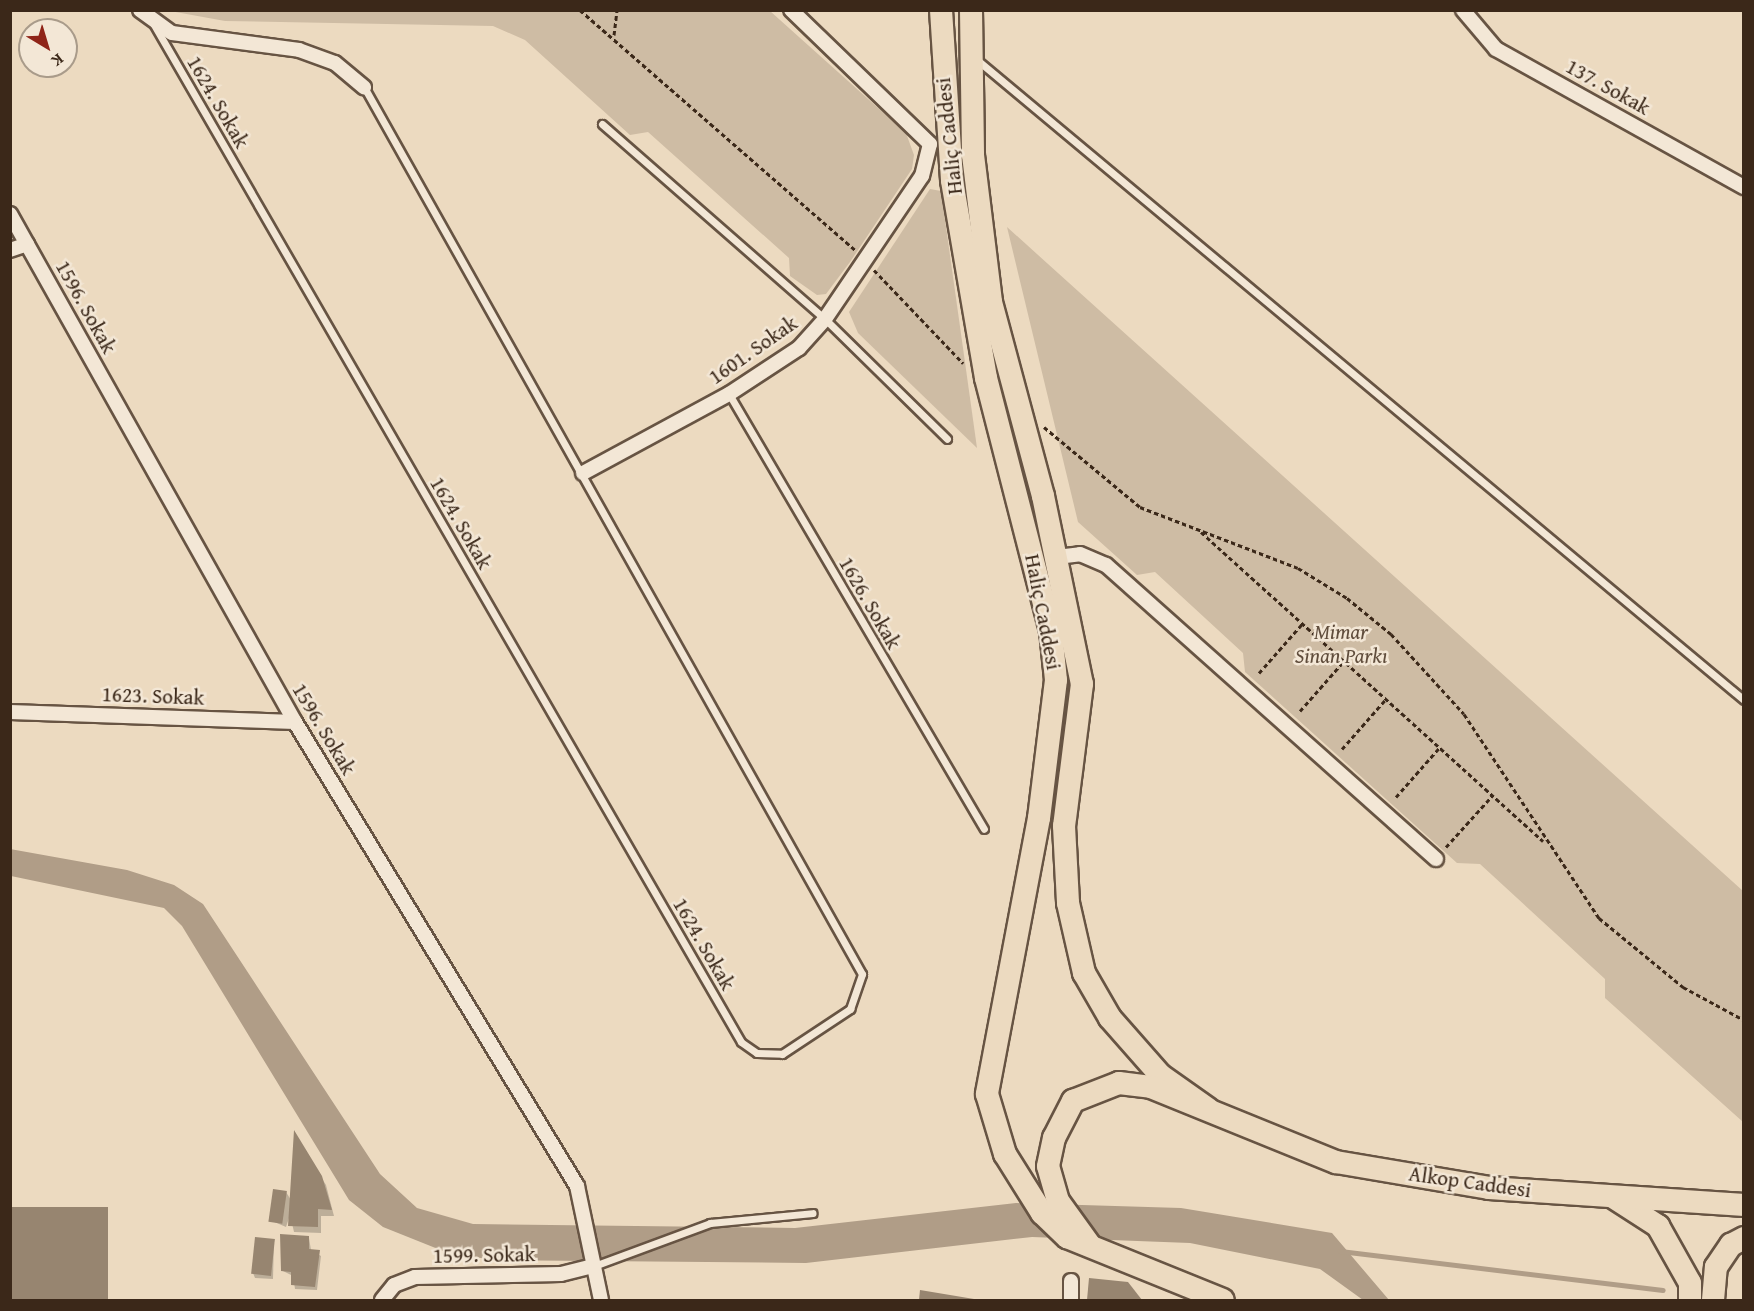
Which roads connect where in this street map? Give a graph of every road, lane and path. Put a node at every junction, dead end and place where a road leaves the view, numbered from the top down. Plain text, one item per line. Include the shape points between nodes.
1 (140, 10) edge
2 (580, 10) edge
3 (618, 10) edge
4 (791, 10) edge
5 (941, 10) edge
6 (970, 10) edge
7 (1463, 10) edge
8 (152, 21) junction
9 (614, 36) junction
10 (971, 55) junction
11 (364, 87) joint
12 (602, 124) dead end
13 (972, 128) junction
14 (939, 140) junction
15 (1743, 187) edge
16 (10, 214) edge
17 (27, 244) junction
18 (10, 250) edge
19 (864, 260) junction
20 (825, 319) junction
21 (984, 367) junction
22 (729, 394) junction
23 (1018, 402) junction
24 (947, 439) dead end
25 (583, 474) junction
26 (1200, 531) junction
27 (1057, 557) junction
28 (1302, 624) junction
29 (1344, 661) junction
30 (1259, 673) dead end
31 (1386, 699) junction
32 (1743, 699) edge
33 (1300, 711) dead end
34 (10, 712) edge
35 (294, 722) junction
36 (1440, 747) junction
37 (1342, 749) dead end
38 (1493, 795) junction
39 (1396, 797) dead end
40 (984, 829) dead end
41 (1547, 844) junction
42 (1436, 859) joint
43 (1743, 1020) edge
44 (1208, 1109) junction
45 (1612, 1196) junction
46 (1743, 1205) edge
47 (813, 1213) dead end
48 (1743, 1238) edge
49 (1092, 1247) junction
50 (594, 1266) junction
51 (1071, 1281) dead end
52 (382, 1300) edge
53 (601, 1300) edge
54 (1071, 1300) edge
55 (1223, 1300) edge
56 (1690, 1300) edge
57 (1713, 1300) edge

1 - 8 street
2 - 9 path
3 - 9 path
4 - 14 street
5 - 14 main road, Haliç Caddesi
6 - 10 main road, Haliç Caddesi
7 - 15 street, 137. Sokak via 1496,49
8 - 11 street via 194,37 299,50 335,63
8 - 25 lane, 1624. Sokak via 741,1042 766,1056 789,1051 850,1009 862,974
9 - 19 path
10 - 13 main road, Haliç Caddesi
10 - 32 lane
11 - 25 lane
12 - 20 lane
13 - 14 main road
13 - 23 main road, Haliç Caddesi via 991,302
14 - 19 street, 1601. Sokak via 922,176
14 - 21 main road, Haliç Caddesi
16 - 17 street, 1596. Sokak
17 - 18 street
17 - 35 street, 1596. Sokak
19 - 20 street, 1601. Sokak
19 - 21 path via 966,366
20 - 22 street, 1601. Sokak via 799,348
20 - 24 lane
21 - 49 main road, Haliç Caddesi via 1051,632 1056,680 1039,818 987,1094 1005,1154 1028,1193 1067,1237
22 - 25 street, 1601. Sokak
22 - 40 lane, 1626. Sokak
23 - 26 path via 1077,458 1140,507
23 - 27 main road, Haliç Caddesi
26 - 28 path
26 - 41 path via 1299,568 1347,597 1390,634 1464,714
27 - 42 street via 1080,554 1106,565
27 - 44 main road, Haliç Caddesi via 1082,684 1064,826 1068,903 1084,973 1110,1018 1160,1075
28 - 29 path
28 - 30 path
29 - 31 path
29 - 33 path
31 - 36 path
31 - 37 path
34 - 35 street, 1623. Sokak
35 - 50 street, 1596. Sokak via 577,1186
36 - 38 path
36 - 39 path
38 - 41 path
38 - 42 path
41 - 43 path via 1599,918 1635,953
44 - 45 main road, Alkop Caddesi via 1336,1162 1489,1188
44 - 49 main road via 1151,1087 1119,1083 1074,1101 1062,1115 1048,1166 1058,1201
45 - 46 main road, Alkop Caddesi
45 - 56 main road via 1658,1226 1690,1283
47 - 50 lane via 710,1223
48 - 57 main road via 1731,1245 1716,1267
49 - 55 main road
50 - 52 street, 1599. Sokak via 561,1274 415,1277 394,1285
50 - 53 street, 1596. Sokak
51 - 54 street

